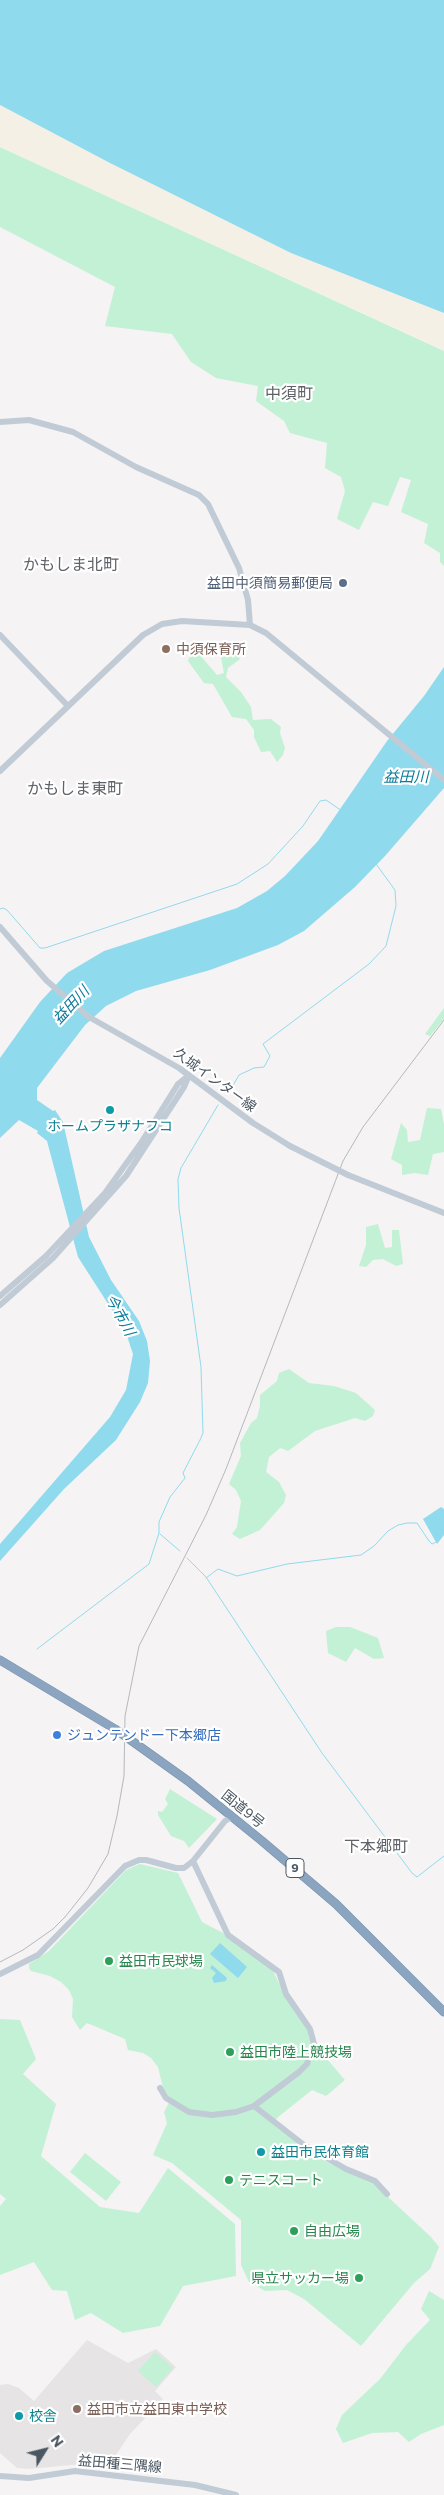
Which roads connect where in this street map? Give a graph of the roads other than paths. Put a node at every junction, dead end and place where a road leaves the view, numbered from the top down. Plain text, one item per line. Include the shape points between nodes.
1 (0, 422) edge
2 (250, 625) junction
3 (0, 635) edge
4 (68, 706) junction
5 (0, 771) edge
6 (444, 780) edge
7 (0, 927) edge
8 (189, 1075) junction
9 (444, 1212) edge
10 (67, 1240) junction
11 (0, 1296) edge
12 (0, 1305) edge
13 (0, 1660) edge
14 (232, 1817) junction
15 (193, 1861) junction
16 (0, 1974) edge
17 (444, 2012) edge
18 (160, 2088) dead end
19 (254, 2106) junction
20 (387, 2194) dead end
21 (0, 2476) edge
22 (236, 2495) edge

1 - 2 street via 29,420 73,432 136,467 199,495 208,504 239,568 248,600
2 - 4 street via 182,621 162,624 143,635
2 - 6 street via 277,641
3 - 4 street
4 - 5 street
7 - 8 street, 久城インター線 via 65,999
8 - 9 street, 久城インター線, bridge via 290,1146 348,1176
8 - 10 street via 184,1088 135,1162
10 - 11 street
10 - 12 street
13 - 14 highway, 国道9号 / 9, bridge via 115,1729
14 - 15 street via 225,1821
14 - 17 highway, 国道9号 / 9 via 336,1904
15 - 16 street via 184,1868 146,1860 125,1866 38,1956
15 - 19 street via 228,1935 279,1972 286,1994 312,2037 313,2054 308,2064
18 - 19 street via 166,2098 189,2112 212,2115
19 - 20 street via 304,2145 375,2181
21 - 22 street, 益田種三隅線 via 29,2478 75,2471 195,2484

